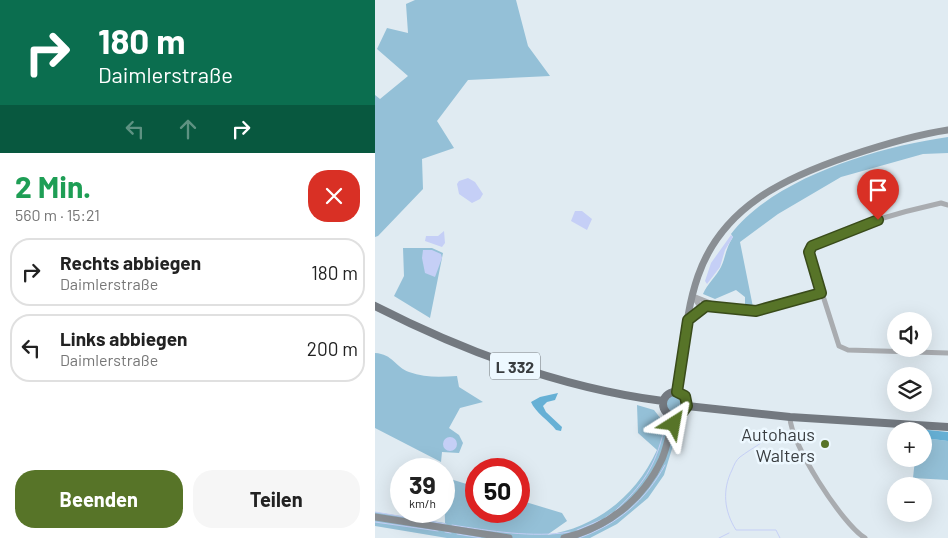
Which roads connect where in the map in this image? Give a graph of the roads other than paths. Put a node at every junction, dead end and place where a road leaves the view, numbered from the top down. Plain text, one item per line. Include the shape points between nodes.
1 (948, 130) edge
2 (948, 205) edge
3 (821, 293) junction
4 (693, 296) junction
5 (375, 306) edge
6 (706, 306) junction
7 (718, 306) junction
8 (688, 320) junction
9 (948, 353) edge
10 (677, 392) junction
11 (663, 401) junction
12 (687, 406) junction
13 (668, 414) junction
14 (678, 416) junction
15 (790, 417) junction
16 (948, 427) edge
17 (668, 439) junction
18 (375, 517) edge
19 (509, 538) edge
20 (564, 538) edge
21 (865, 538) edge

1 - 4 main road via 881,145 790,179 760,195 736,216 713,244
2 - 3 street via 941,203 860,225 812,246 809,252
3 - 7 street via 756,311
3 - 9 street via 837,343 843,349
4 - 6 street via 697,304
4 - 7 street
4 - 8 main road
5 - 11 main road, L 332 via 504,362 590,387
6 - 7 street
6 - 8 street
8 - 10 main road
10 - 11 main road via 669,394
10 - 12 main road via 685,396
11 - 13 main road via 663,408
12 - 14 main road
12 - 15 main road
13 - 14 main road
13 - 17 main road
14 - 17 main road
15 - 16 main road
15 - 21 street via 795,440 805,457 849,525
17 - 20 main road via 655,472 632,502 605,523
18 - 19 main road

